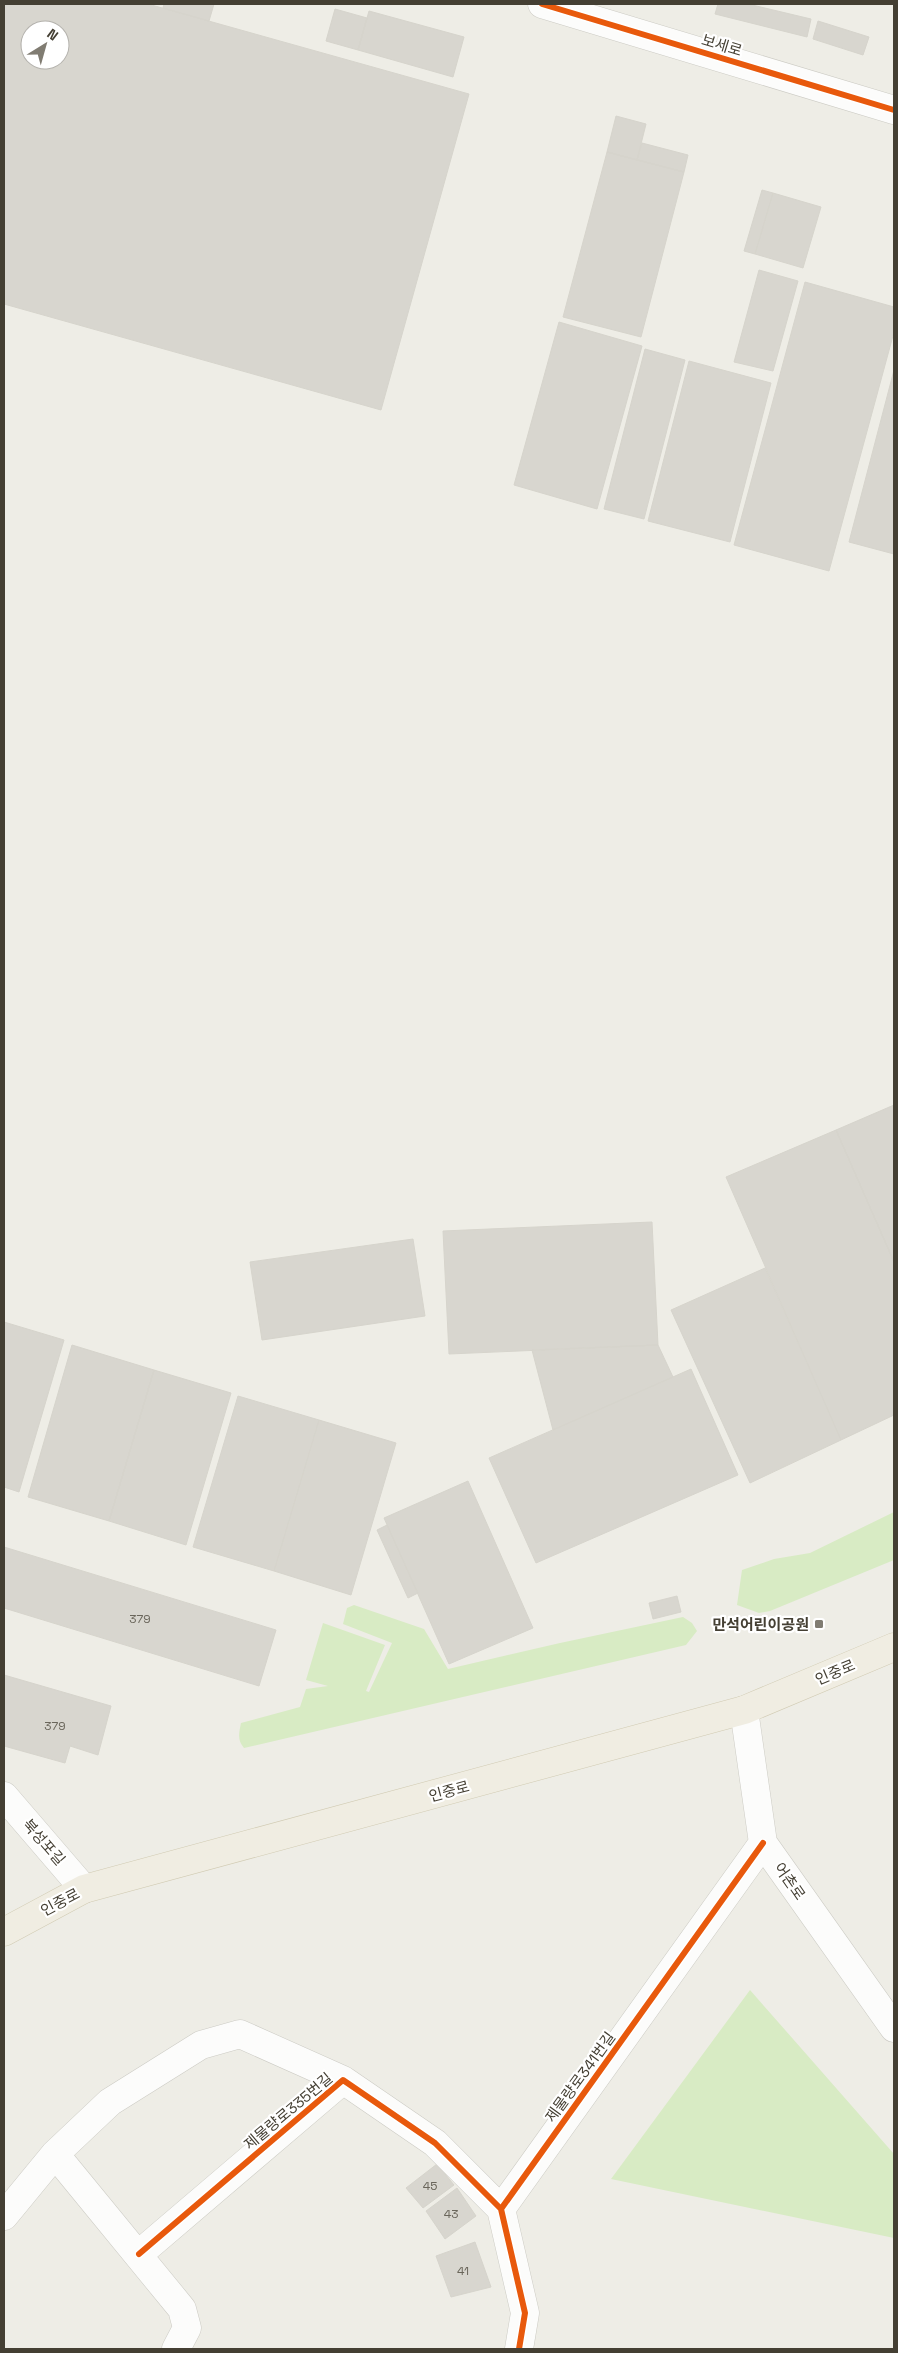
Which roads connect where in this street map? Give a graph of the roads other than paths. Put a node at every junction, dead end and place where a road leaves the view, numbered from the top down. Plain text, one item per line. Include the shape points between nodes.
1 (542, 4) edge
2 (611, 14) edge
3 (894, 110) edge
4 (894, 1647) edge
5 (744, 1710) junction
6 (4, 1796) edge
7 (763, 1843) junction
8 (84, 1888) junction
9 (4, 1932) edge
10 (894, 2028) edge
11 (343, 2080) junction
12 (54, 2154) junction
13 (501, 2209) junction
14 (4, 2216) edge
15 (139, 2254) junction
16 (176, 2349) edge
17 (519, 2349) edge

1 - 2 street, 보세로
2 - 3 street, 보세로
4 - 5 main road, 인중로
5 - 7 street, 어촌로
5 - 8 main road, 인중로
6 - 8 street, 북성포길
7 - 10 street, 어촌로
7 - 13 street, 제물량로341번길
8 - 9 main road, 인중로
11 - 12 street, 제물량로335번길 via 240,2034 201,2046 110,2102
11 - 13 street, 제물량로335번길 via 435,2143
11 - 15 street, 제물량로335번길
12 - 14 street, 제물량로335번길
12 - 15 street
13 - 17 street via 525,2313
15 - 16 street via 182,2309 187,2328

